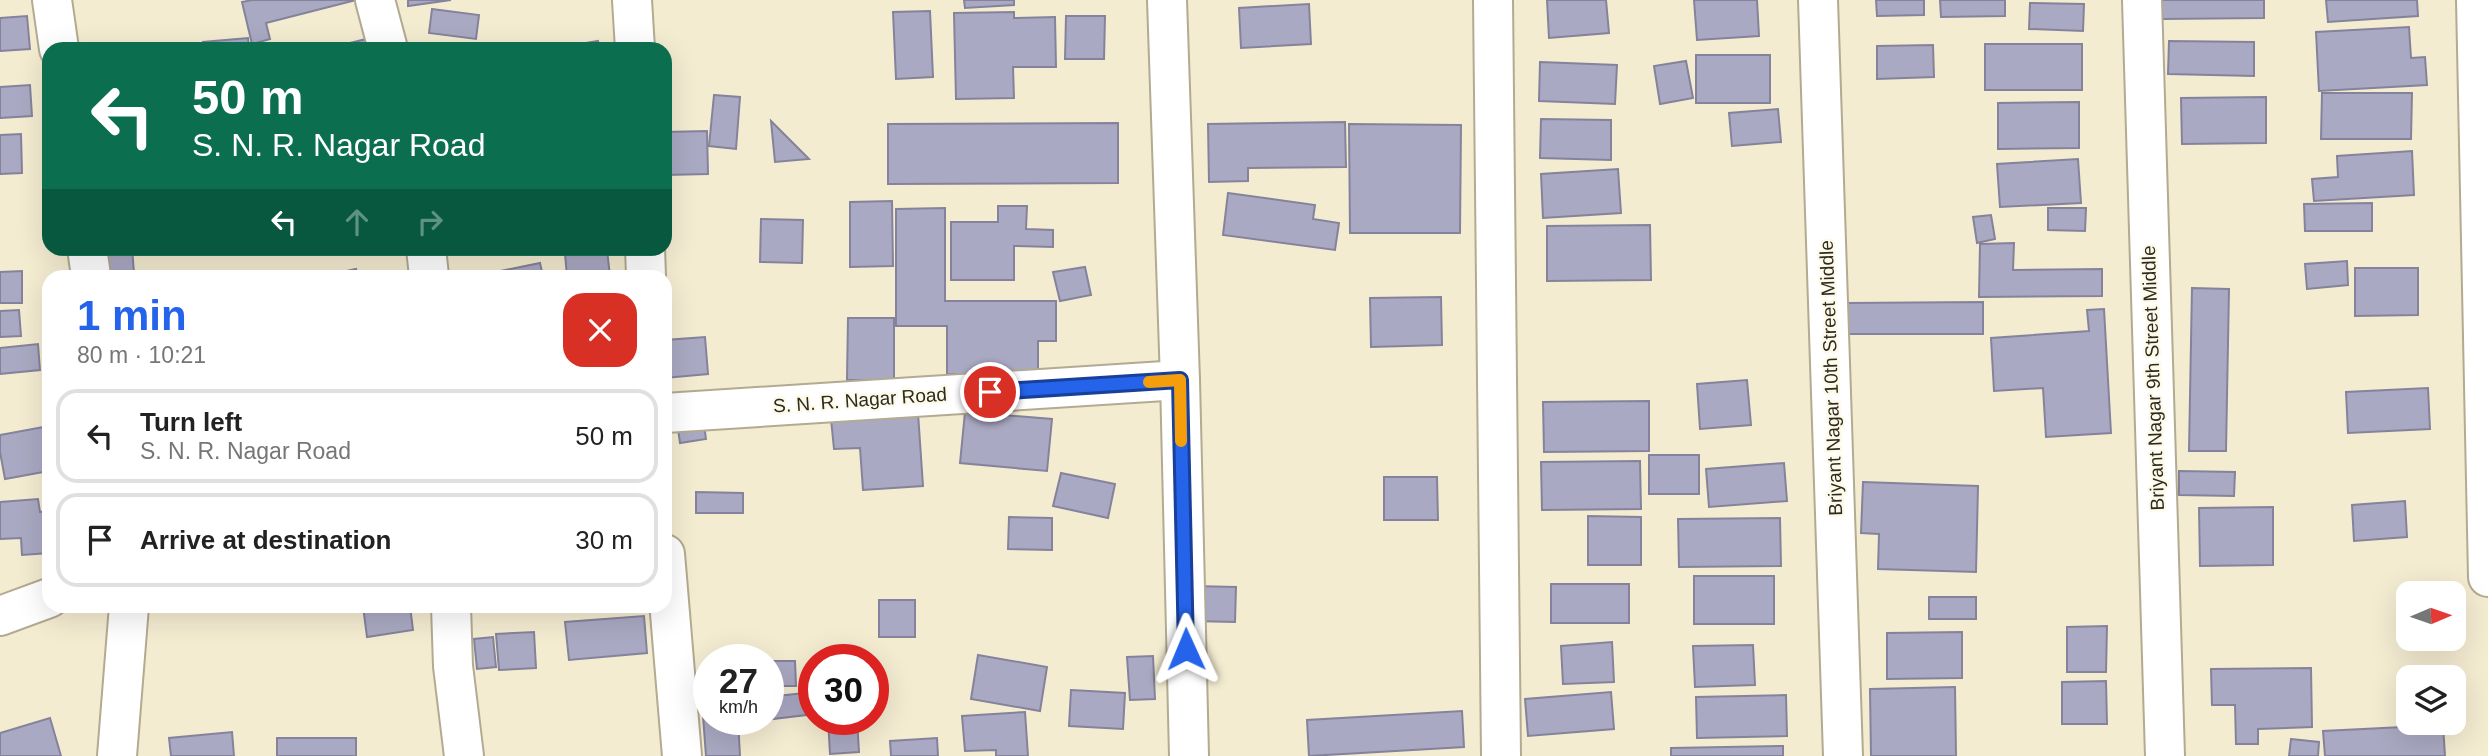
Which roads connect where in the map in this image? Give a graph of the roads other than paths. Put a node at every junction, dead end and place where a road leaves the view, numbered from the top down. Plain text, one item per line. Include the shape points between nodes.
1 (52, 0) edge
2 (375, 0) edge
3 (632, 0) edge
4 (1167, 0) edge
5 (1493, 0) edge
6 (1818, 0) edge
7 (2142, 0) edge
8 (2476, 0) edge
9 (58, 42) edge
10 (386, 42) edge
11 (635, 42) edge
12 (1180, 380) junction
13 (672, 413) edge
14 (2488, 577) edge
15 (42, 601) edge
16 (128, 613) edge
17 (451, 613) edge
18 (670, 613) edge
19 (0, 616) edge
20 (117, 756) edge
21 (464, 756) edge
22 (682, 756) edge
23 (1189, 756) edge
24 (1501, 756) edge
25 (1843, 756) edge
26 (2165, 756) edge

1 - 9 street
2 - 10 street
3 - 11 street
4 - 12 street
5 - 24 street
6 - 25 street, Briyant Nagar 10th Street Middle
7 - 26 street, Briyant Nagar 9th Street Middle
8 - 14 street
12 - 13 street, S. N. R. Nagar Road
12 - 23 street
15 - 19 street
16 - 20 street
17 - 21 street
18 - 22 street

